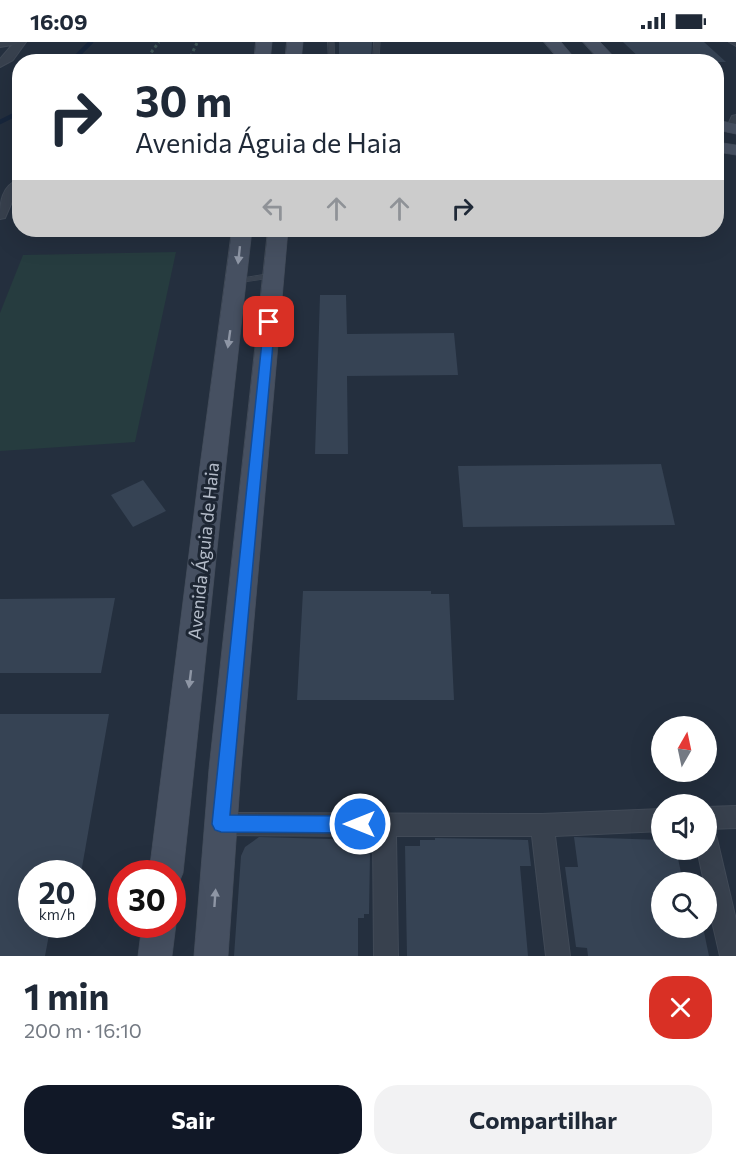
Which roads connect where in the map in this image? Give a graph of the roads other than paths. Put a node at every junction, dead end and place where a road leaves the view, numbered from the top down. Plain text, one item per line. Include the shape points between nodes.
1 (12, 42) edge
2 (20, 42) edge
3 (552, 42) edge
4 (591, 42) edge
5 (0, 46) edge
6 (563, 54) edge
7 (603, 54) edge
8 (0, 64) edge
9 (12, 192) edge
10 (0, 215) edge
11 (241, 237) edge
12 (277, 237) edge
13 (274, 275) junction
14 (237, 281) junction
15 (736, 817) edge
16 (717, 818) edge
17 (651, 820) edge
18 (221, 824) junction
19 (384, 825) junction
20 (542, 825) junction
21 (168, 860) edge
22 (711, 860) edge
23 (157, 938) edge
24 (155, 956) edge
25 (211, 956) edge
26 (386, 956) edge
27 (558, 956) edge
28 (732, 956) edge

1 - 5 street
2 - 8 street
3 - 6 main road
4 - 7 main road
9 - 10 street
11 -> 14 main road, Avenida Águia de Haia
12 - 13 main road
13 - 14 lane
13 - 18 main road
14 -> 21 main road, Avenida Águia de Haia
15 - 16 street
17 - 20 street
18 - 19 street
25 -> 18 main road
19 - 20 street
19 - 26 street
20 - 27 street
22 - 28 street
23 - 24 main road

